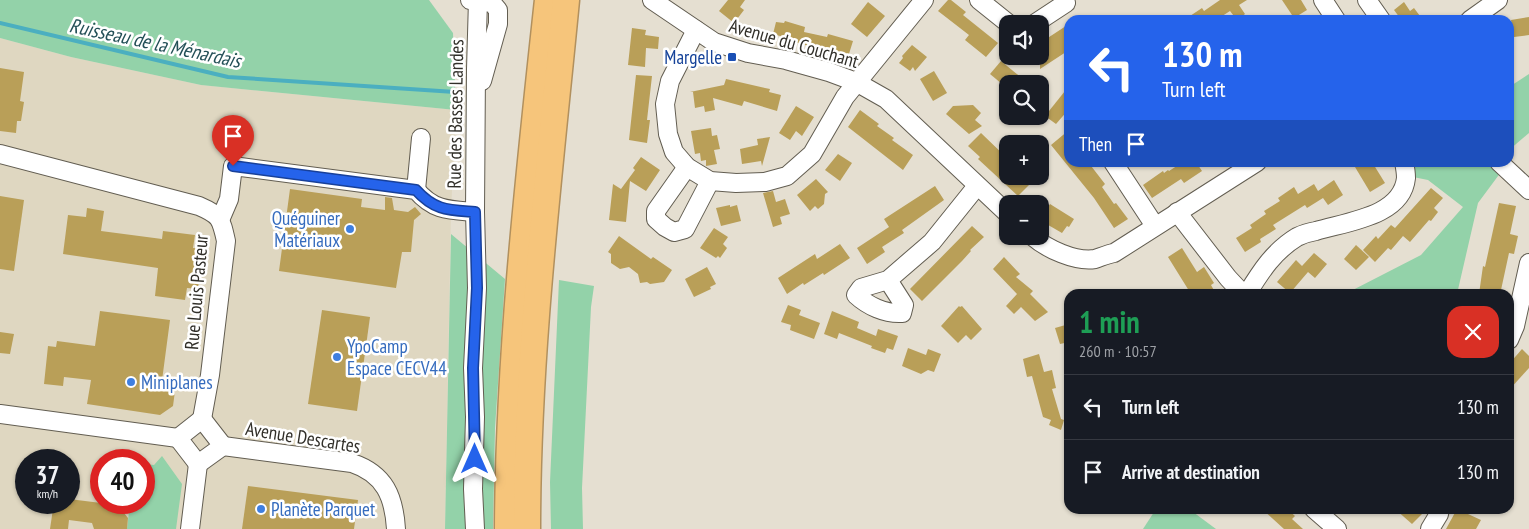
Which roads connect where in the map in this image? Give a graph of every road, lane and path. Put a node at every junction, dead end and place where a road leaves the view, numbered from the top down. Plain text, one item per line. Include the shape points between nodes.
1 (476, 0) edge
2 (548, 0) edge
3 (566, 0) edge
4 (652, 0) edge
5 (924, 0) edge
6 (979, 0) edge
7 (1323, 0) edge
8 (1367, 0) edge
9 (1498, 0) edge
10 (1066, 3) dead end
11 (1048, 15) edge
12 (1333, 15) edge
13 (1378, 15) edge
14 (1477, 15) edge
15 (999, 16) edge
16 (696, 30) junction
17 (856, 82) junction
18 (421, 138) dead end
19 (0, 154) edge
20 (687, 167) junction
21 (1116, 167) edge
22 (1248, 167) edge
23 (1405, 167) edge
24 (1504, 167) edge
25 (710, 180) junction
26 (977, 186) junction
27 (416, 190) junction
28 (1529, 190) edge
29 (999, 206) edge
30 (475, 212) junction
31 (1177, 212) junction
32 (220, 220) junction
33 (1154, 226) junction
34 (1042, 245) edge
35 (1529, 263) edge
36 (888, 280) dead end
37 (1238, 289) edge
38 (1250, 289) edge
39 (1514, 328) edge
40 (0, 414) edge
41 (202, 419) junction
42 (178, 438) junction
43 (223, 446) junction
44 (198, 464) junction
45 (1320, 514) edge
46 (1439, 514) edge
47 (474, 524) edge
48 (190, 529) edge
49 (396, 529) edge
50 (508, 529) edge
51 (527, 529) edge
52 (1337, 529) edge
53 (1430, 529) edge

1 - 30 street, Rue des Basses Landes via 492,3 498,10 498,24 476,98
2 - 50 highway via 517,322
3 - 51 highway via 534,345
4 - 16 street, Avenue du Couchant
5 - 17 street
6 - 15 street
7 - 12 street
8 - 13 street
9 - 14 street
10 - 11 street
16 - 17 street, Avenue du Couchant via 714,42
16 - 20 street via 670,81 665,104 668,134 674,152
17 - 25 street via 812,154 787,176 765,182
17 - 26 street, Avenue du Couchant via 886,99
18 - 27 street
19 - 32 street, Rue Louis Pasteur via 199,206 214,212
20 - 25 street
20 - 25 street via 656,211 656,219 664,227 674,232 685,229
21 - 33 street
22 - 31 street
23 - 38 street via 1404,187 1396,199 1380,212 1299,236 1277,252
24 - 28 street
26 - 29 street, Avenue du Couchant
26 - 36 street via 932,242
27 - 30 street via 424,199 445,210
27 - 32 street via 233,166 229,198
30 - 47 street, Rue des Basses Landes
31 - 33 street
31 - 37 street
32 - 41 street, Rue Louis Pasteur via 226,241
33 - 34 street via 1114,252 1093,259 1066,256
35 - 39 street
40 - 42 street
41 - 42 street
41 - 43 street
42 - 44 street
43 - 44 street
43 - 49 street, Avenue Descartes via 364,467 385,486 391,498
44 - 48 street
45 - 52 street
46 - 53 street

